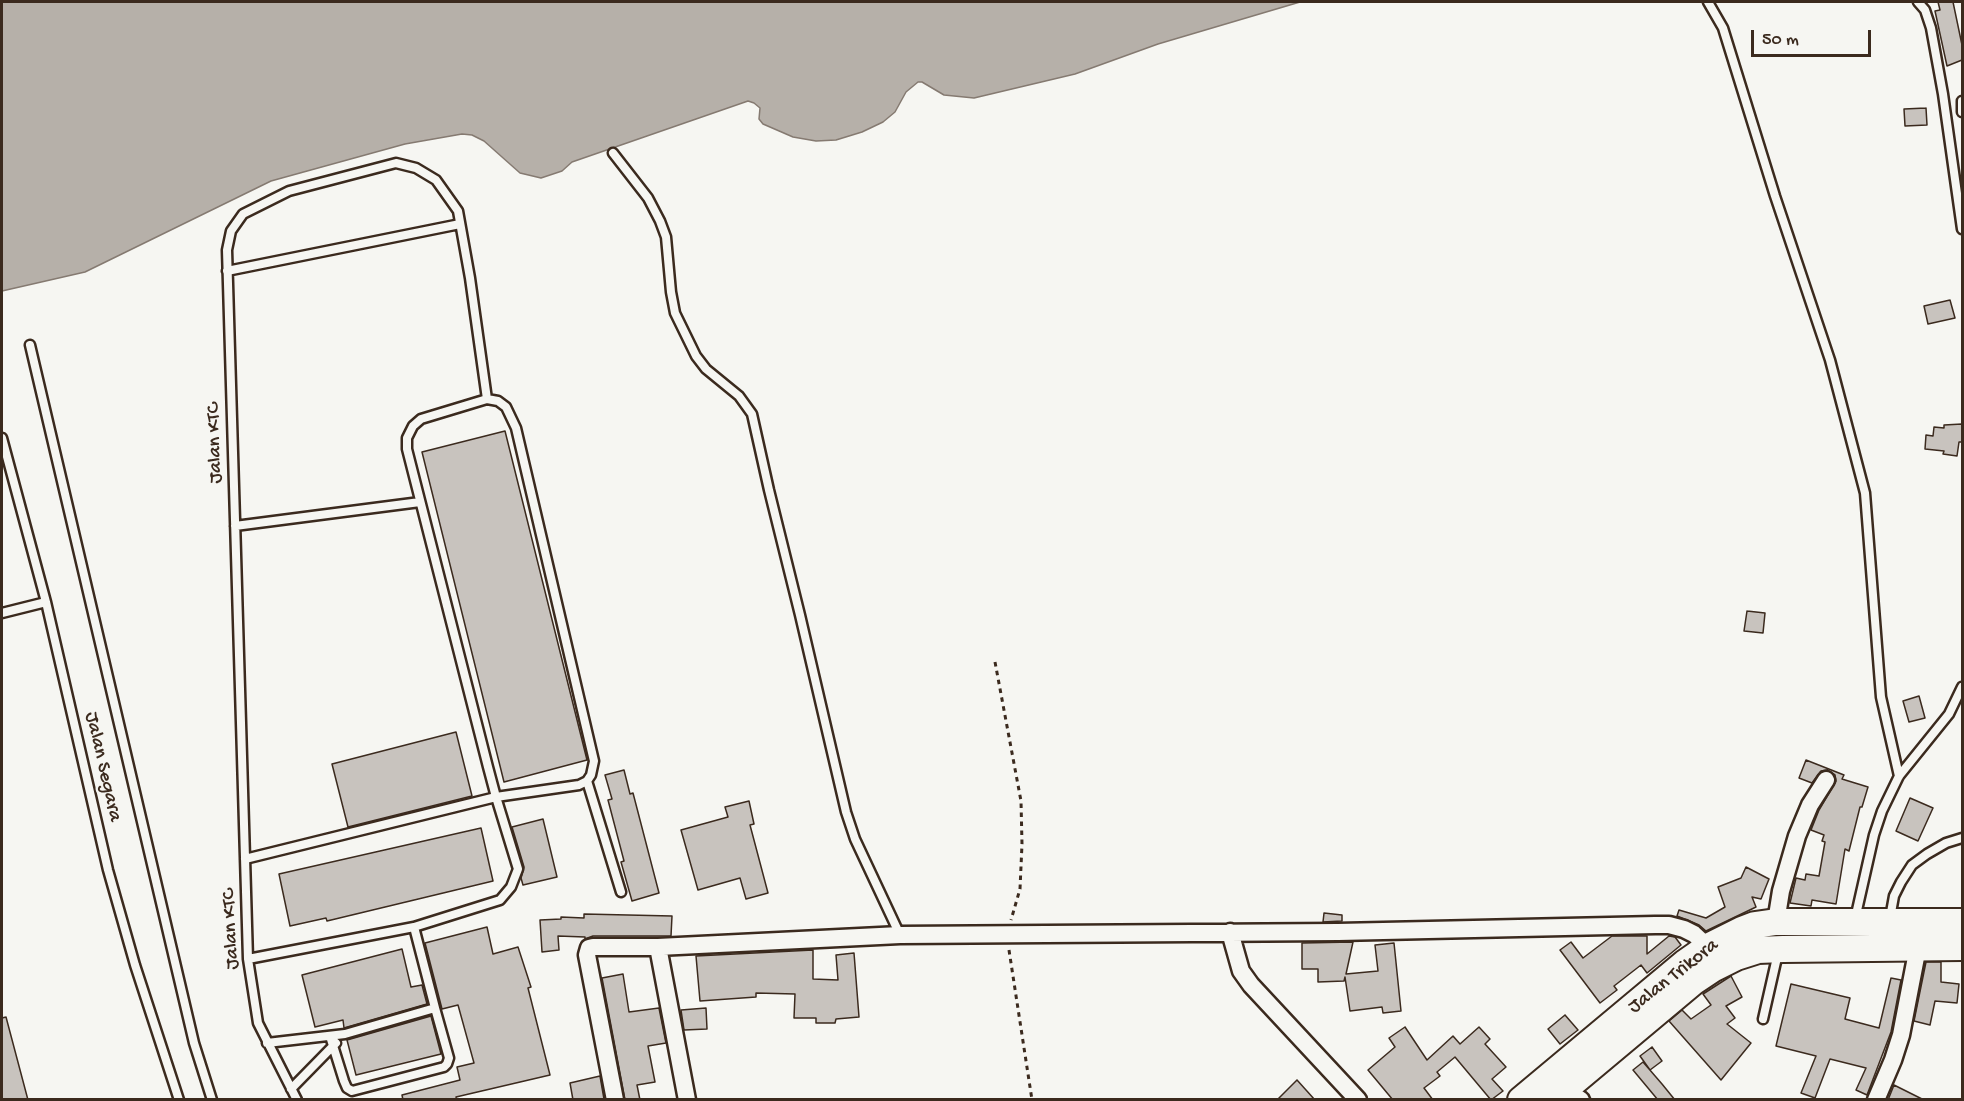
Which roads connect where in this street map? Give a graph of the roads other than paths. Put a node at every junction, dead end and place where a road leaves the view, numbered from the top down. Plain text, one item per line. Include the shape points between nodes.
1 (1708, 2) edge
2 (1918, 2) edge
3 (1962, 100) edge
4 (1962, 112) edge
5 (613, 153) dead end
6 (460, 224) junction
7 (1962, 229) edge
8 (227, 271) junction
9 (30, 345) dead end
10 (487, 399) junction
11 (2, 438) edge
12 (420, 502) junction
13 (235, 526) junction
14 (46, 602) junction
15 (2, 613) edge
16 (1962, 687) edge
17 (1961, 697) edge
18 (1899, 776) junction
19 (587, 780) junction
20 (1826, 780) dead end
21 (496, 797) junction
22 (1962, 838) edge
23 (245, 859) junction
24 (621, 892) dead end
25 (1776, 922) junction
26 (1854, 922) junction
27 (1889, 922) junction
28 (414, 927) junction
29 (1230, 932) junction
30 (900, 935) junction
31 (1962, 939) edge
32 (658, 947) junction
33 (1708, 947) junction
34 (1918, 947) junction
35 (1779, 949) junction
36 (248, 959) junction
37 (435, 1008) junction
38 (1763, 1019) dead end
39 (345, 1034) junction
40 (330, 1036) junction
41 (267, 1043) junction
42 (333, 1046) junction
43 (291, 1089) junction
44 (1547, 1094) edge
45 (180, 1100) edge
46 (212, 1100) edge
47 (297, 1100) edge
48 (615, 1100) edge
49 (687, 1100) edge
50 (1358, 1100) edge
51 (1876, 1100) edge

1 - 18 lane via 1723,28 1830,360 1865,493 1881,697
2 - 7 lane via 1931,28
3 - 4 lane
5 - 30 lane via 648,198 660,221 666,237 675,313 696,356 739,396 752,414 846,812
6 - 8 lane
6 - 8 lane, Jalan KTC via 458,211 436,180 416,168 396,163 289,192 243,214 231,231
6 - 10 lane, Jalan KTC
8 - 13 lane, Jalan KTC
9 - 46 lane via 194,1043
10 - 12 lane via 421,418 413,426 407,449
10 - 19 lane via 506,407 516,428 594,761
11 - 14 lane, Jalan Segara
12 - 13 lane
12 - 21 lane
13 - 23 lane, Jalan KTC
14 - 15 lane
14 - 45 lane, Jalan Segara via 108,870
16 - 17 lane
17 - 18 lane
18 - 26 lane via 1874,835
19 - 21 lane via 579,785
19 - 24 lane
20 - 25 street via 1797,836 1780,891
21 - 23 lane
21 - 28 lane via 518,870 511,887 500,900
22 - 27 lane via 1946,843 1912,865 1900,882
23 - 36 lane, Jalan KTC
25 - 26 main road, Jalan Trikora
25 - 33 main road, Jalan Trikora via 1755,925
26 - 27 main road, Jalan Trikora
27 - 31 main road, Jalan Trikora
28 - 36 lane
28 - 37 lane
29 - 30 street
29 - 33 street via 1669,925 1694,934
29 - 50 street via 1241,971 1251,985
30 - 32 street
31 - 34 main road, Jalan Trikora
32 - 48 street via 592,947 587,951
32 - 49 street
33 - 44 main road, Jalan Trikora via 1685,963
34 - 35 main road, Jalan Trikora
34 - 51 street via 1900,1035
35 - 38 lane
35 - 44 main road, Jalan Trikora via 1758,950 1714,968
36 - 41 lane, Jalan KTC via 254,1006
37 - 39 lane
37 - 42 lane via 449,1059 444,1067 352,1091 344,1081
39 - 40 lane
39 - 42 lane
40 - 41 lane
40 - 42 lane
41 - 43 lane, Jalan KTC
42 - 43 lane
43 - 47 lane, Jalan KTC

